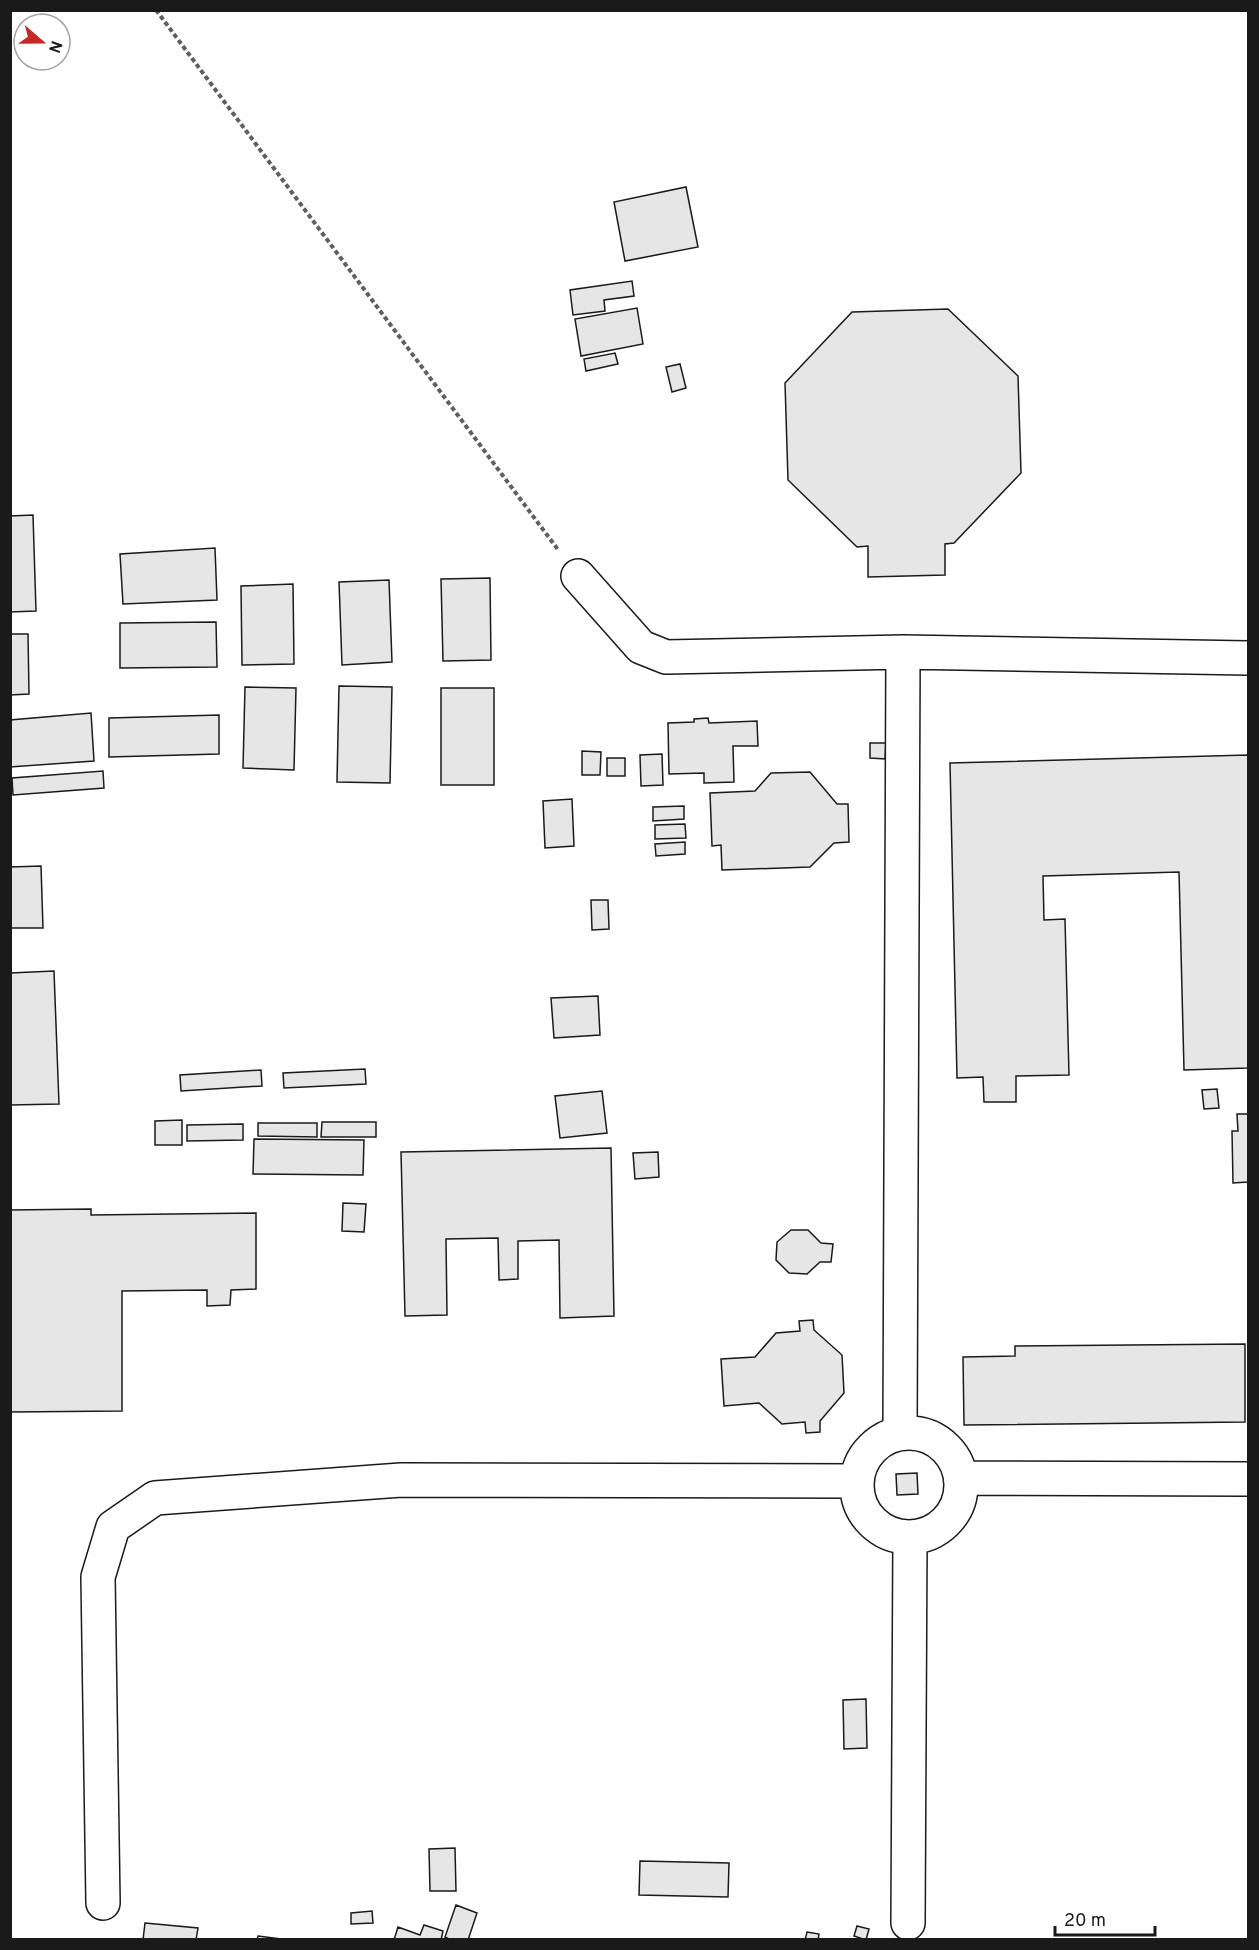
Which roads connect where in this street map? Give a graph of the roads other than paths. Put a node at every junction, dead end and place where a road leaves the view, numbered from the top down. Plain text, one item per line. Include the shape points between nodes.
1 (578, 576) road end
2 (903, 652) junction
3 (1248, 658) edge
4 (900, 1432) junction
5 (962, 1478) junction
6 (1248, 1479) edge
7 (856, 1480) junction
8 (910, 1538) junction
9 (103, 1903) dead end
10 (908, 1923) dead end

1 - 2 street via 641,647 666,657
2 - 3 street
2 - 4 street
4 - 5 street via 921,1433 941,1442 955,1458
4 - 7 street via 870,1449
5 - 6 street
5 - 8 street via 960,1501 949,1520 931,1533
7 - 8 street via 859,1502 870,1521 888,1534
7 - 9 street via 401,1480 155,1498 113,1527 98,1577
8 - 10 street

